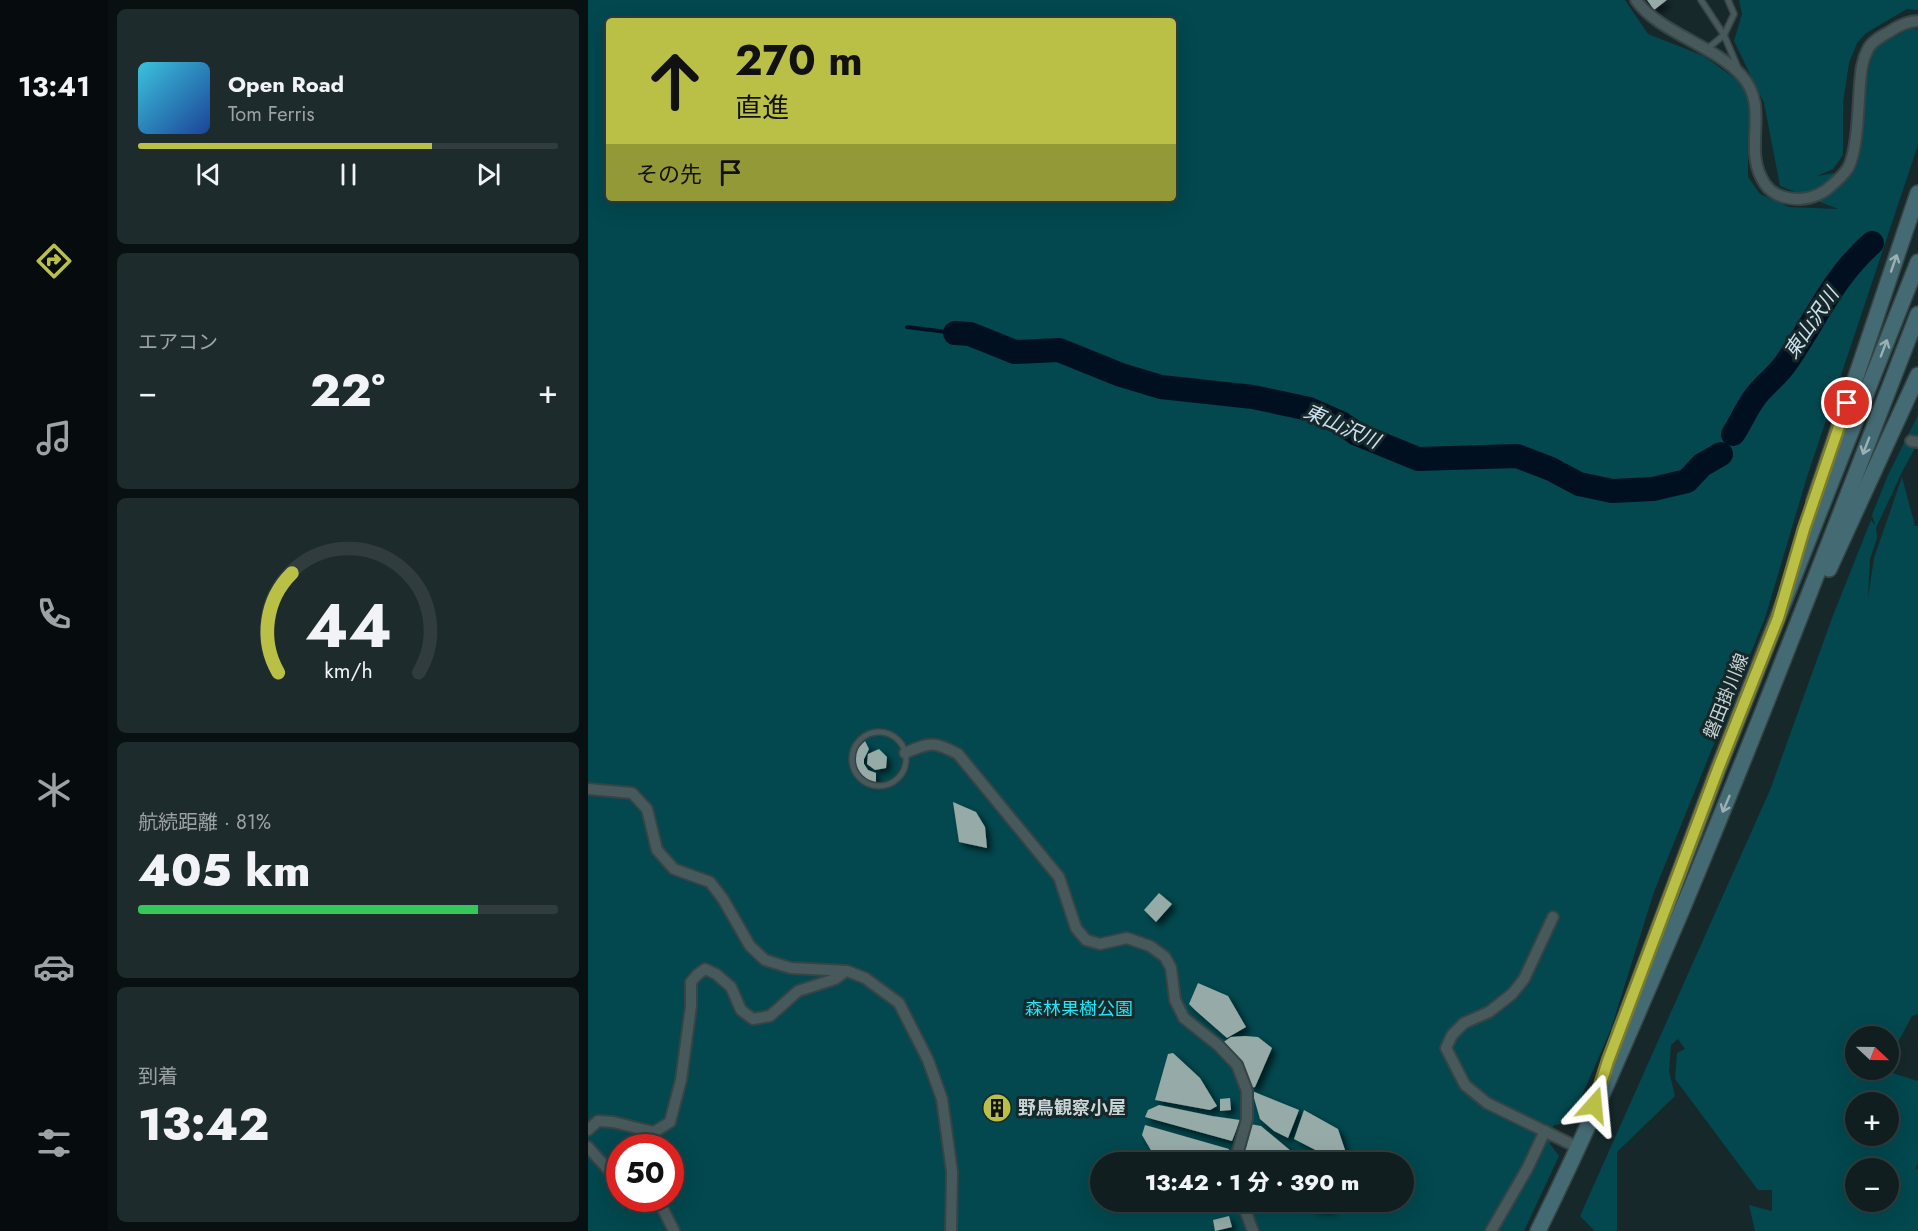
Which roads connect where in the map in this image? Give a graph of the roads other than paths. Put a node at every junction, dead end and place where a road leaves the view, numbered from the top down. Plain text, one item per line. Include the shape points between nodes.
1 (1636, 0) edge
2 (1701, 0) edge
3 (1728, 0) edge
4 (1918, 21) edge
5 (1724, 35) junction
6 (1707, 50) junction
7 (1741, 75) junction
8 (1918, 193) edge
9 (1918, 262) edge
10 (1918, 314) edge
11 (1918, 375) edge
12 (1778, 618) junction
13 (905, 753) junction
14 (1737, 778) junction
15 (588, 789) edge
16 (1553, 917) dead end
17 (847, 971) junction
18 (588, 1130) edge
19 (1545, 1131) junction
20 (588, 1147) edge
21 (1579, 1148) junction
22 (1238, 1152) edge
23 (606, 1167) edge
24 (664, 1212) edge
25 (1246, 1212) edge
26 (674, 1231) edge
27 (951, 1231) edge
28 (1253, 1231) edge
29 (1491, 1231) edge
30 (1538, 1231) edge

1 - 6 street via 1653,19
2 - 5 lane
3 - 5 lane via 1734,14
4 - 7 street via 1893,29 1869,47 1861,65 1853,155 1847,169 1824,193 1810,198 1782,198 1765,185 1755,163 1753,92
5 - 6 lane
5 - 7 lane
6 - 7 street
12 -> 8 main road via 1804,529
12 -> 9 main road, 磐田掛川線
10 -> 14 main road, 磐田掛川線
11 - 14 main road via 1850,520 1772,709
12 - 21 main road, 磐田掛川線 via 1608,1061
13 - 13 lane via 893,736 872,733 855,745 852,765 864,782 885,785 902,773
13 - 22 street via 937,743 958,754 1059,877 1076,928 1086,940 1100,944 1127,938 1150,946 1165,957 1171,968 1175,1000 1184,1018 1237,1065 1247,1091 1247,1119
14 -> 21 main road, 磐田掛川線
15 - 17 street via 632,793 647,809 657,850 675,869 710,882 750,946 765,960 791,968
16 - 19 street via 1524,979 1512,994 1489,1012 1464,1023 1446,1048 1465,1085 1486,1102
17 - 18 street via 798,991 770,1016 753,1019 741,1010 731,987 705,969 691,982 681,1080 670,1122 654,1132 598,1121
17 - 27 street via 865,978 899,1003 928,1060 944,1110 952,1172
19 - 21 street
19 - 29 street
20 - 23 street
21 - 30 main road, 磐田掛川線
24 - 26 street
25 - 28 street

